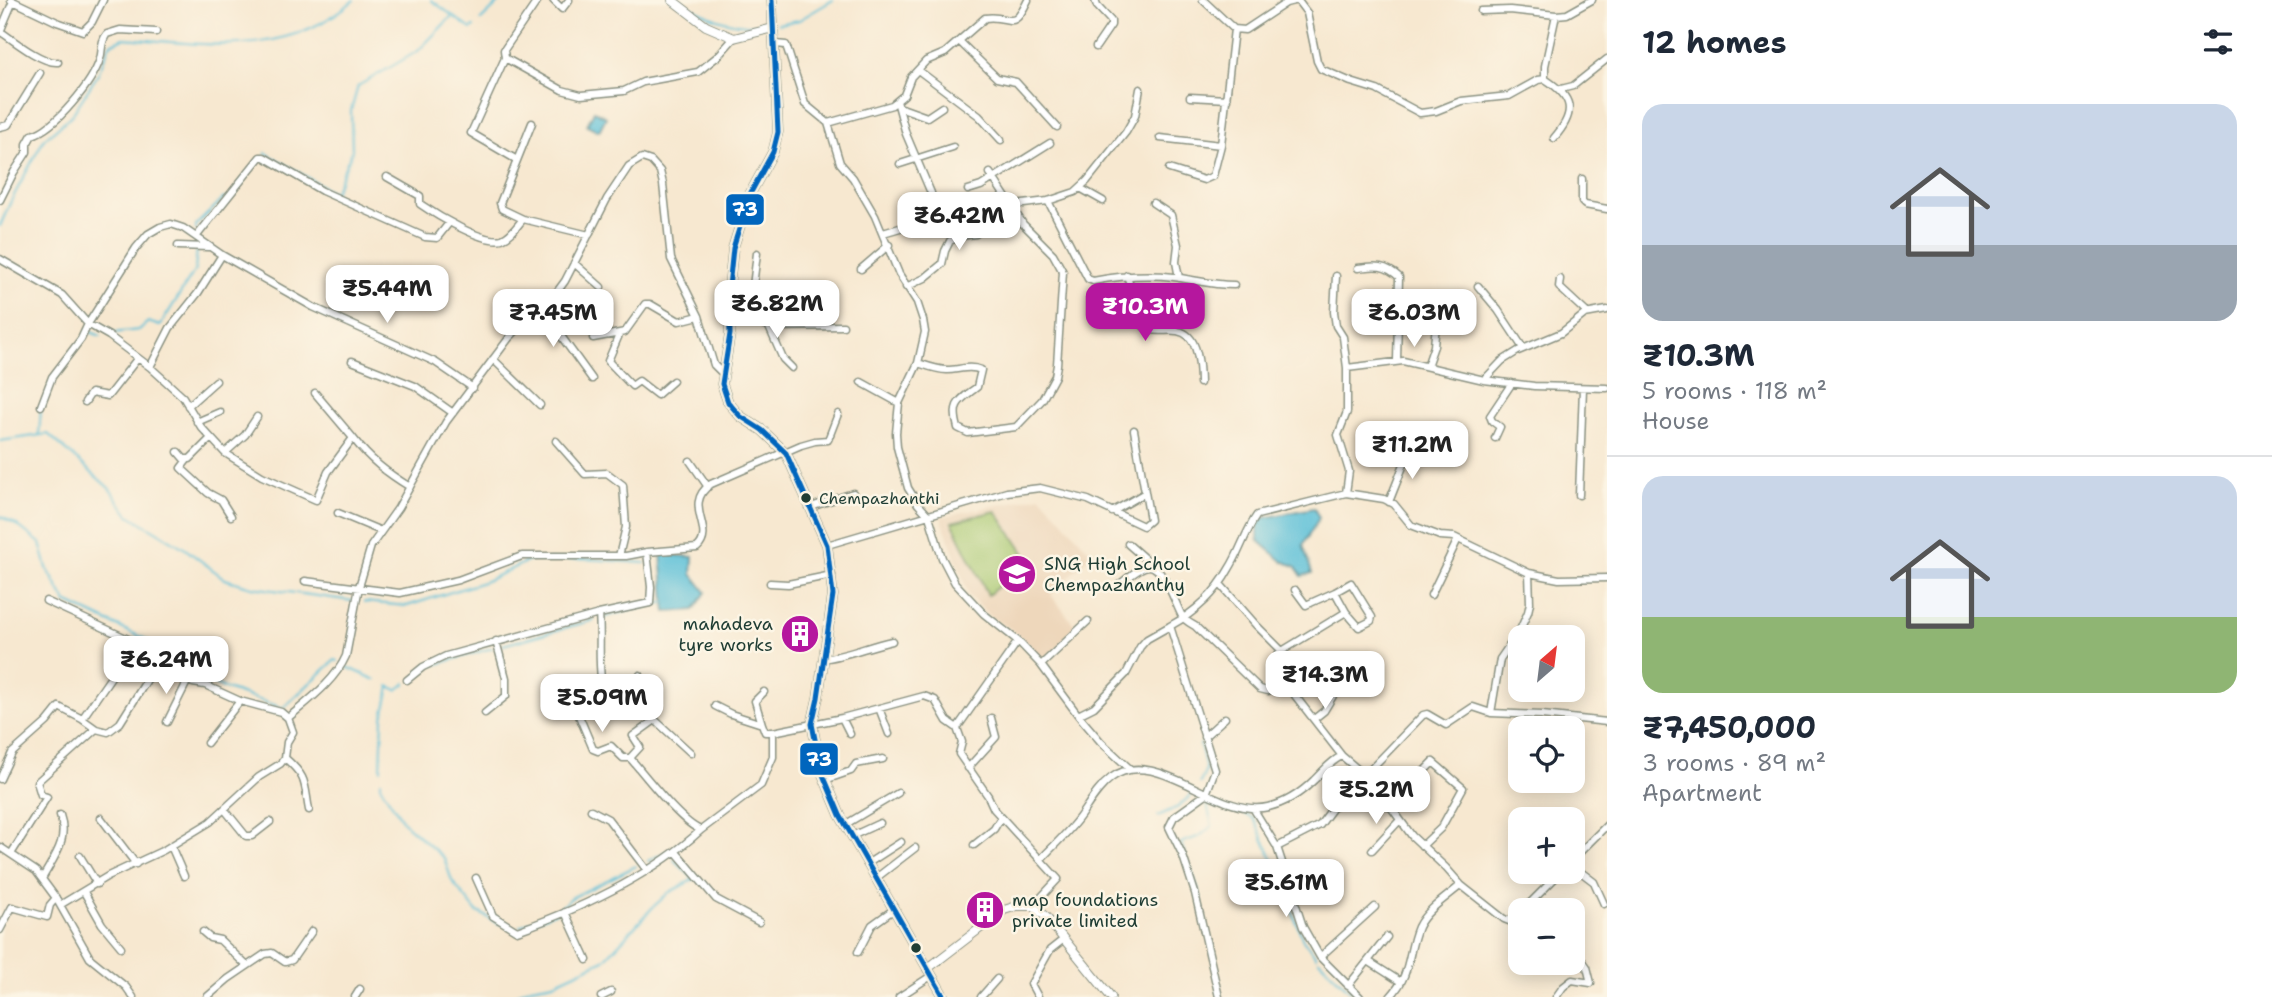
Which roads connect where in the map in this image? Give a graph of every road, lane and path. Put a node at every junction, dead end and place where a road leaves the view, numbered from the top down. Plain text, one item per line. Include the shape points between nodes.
1 (103, 0) edge
2 (538, 0) edge
3 (553, 0) edge
4 (569, 0) edge
5 (672, 0) edge
6 (772, 0) edge
7 (1028, 0) edge
8 (1096, 0) edge
9 (1202, 0) edge
10 (1298, 0) edge
11 (1592, 0) edge
12 (12, 1) edge
13 (1481, 11) dead end
14 (1556, 15) junction
15 (773, 28) junction
16 (1234, 29) junction
17 (0, 31) edge
18 (156, 32) dead end
19 (734, 38) junction
20 (959, 41) junction
21 (775, 44) junction
22 (1096, 47) dead end
23 (505, 58) junction
24 (1607, 59) edge
25 (58, 62) dead end
26 (918, 70) junction
27 (40, 73) dead end
28 (1545, 79) junction
29 (1140, 89) dead end
30 (1561, 89) junction
31 (1190, 97) dead end
32 (1227, 99) junction
33 (898, 104) junction
34 (942, 107) dead end
35 (532, 122) dead end
36 (828, 123) junction
37 (0, 127) edge
38 (1057, 127) dead end
39 (1160, 138) dead end
40 (1554, 138) dead end
41 (1001, 140) dead end
42 (1050, 143) dead end
43 (1221, 145) junction
44 (953, 147) dead end
45 (916, 158) junction
46 (517, 160) junction
47 (900, 164) dead end
48 (1170, 169) dead end
49 (992, 175) junction
50 (387, 177) dead end
51 (1582, 179) dead end
52 (1080, 188) junction
53 (968, 190) dead end
54 (931, 193) dead end
55 (0, 200) edge
56 (1048, 201) junction
57 (1104, 201) dead end
58 (1153, 203) dead end
59 (1010, 204) junction
60 (1607, 209) edge
61 (523, 219) junction
62 (449, 223) junction
63 (900, 228) dead end
64 (883, 233) junction
65 (589, 235) junction
66 (196, 237) junction
67 (889, 245) junction
68 (178, 246) dead end
69 (211, 247) junction
70 (757, 253) dead end
71 (222, 255) junction
72 (0, 260) edge
73 (574, 263) junction
74 (1358, 268) dead end
75 (861, 270) dead end
76 (1127, 275) junction
77 (1336, 276) dead end
78 (1179, 278) junction
79 (1560, 279) dead end
80 (1234, 285) dead end
81 (1478, 286) dead end
82 (601, 287) dead end
83 (906, 287) junction
84 (811, 294) dead end
85 (730, 297) junction
86 (551, 300) junction
87 (751, 303) junction
88 (504, 304) dead end
89 (742, 307) junction
90 (1607, 310) edge
91 (1437, 313) dead end
92 (1587, 313) junction
93 (699, 316) junction
94 (524, 321) junction
95 (88, 324) junction
96 (844, 326) dead end
97 (769, 327) junction
98 (619, 335) junction
99 (593, 338) dead end
100 (1523, 348) junction
101 (137, 359) junction
102 (493, 359) junction
103 (352, 361) dead end
104 (1397, 361) junction
105 (918, 363) junction
106 (1427, 366) junction
107 (150, 367) junction
108 (792, 368) dead end
109 (1347, 368) junction
110 (723, 374) junction
111 (592, 379) dead end
112 (1484, 380) junction
113 (216, 381) dead end
114 (673, 381) dead end
115 (861, 382) dead end
116 (1199, 383) dead end
117 (1512, 383) junction
118 (473, 388) junction
119 (1583, 388) junction
120 (1607, 388) edge
121 (315, 393) dead end
122 (85, 402) dead end
123 (899, 404) junction
124 (540, 405) dead end
125 (41, 406) dead end
126 (188, 406) junction
127 (220, 412) dead end
128 (453, 412) junction
129 (838, 414) dead end
130 (257, 417) dead end
131 (197, 422) junction
132 (1134, 430) dead end
133 (1495, 438) dead end
134 (210, 439) junction
135 (353, 439) junction
136 (556, 441) dead end
137 (1410, 449) dead end
138 (178, 452) dead end
139 (225, 453) junction
140 (786, 453) junction
141 (187, 460) junction
142 (690, 461) dead end
143 (410, 487) junction
144 (708, 487) junction
145 (853, 493) dead end
146 (1145, 493) junction
147 (1346, 493) junction
148 (1578, 495) dead end
149 (1389, 502) junction
150 (811, 507) junction
151 (1112, 512) junction
152 (338, 513) dead end
153 (231, 516) dead end
154 (929, 516) junction
155 (381, 531) junction
156 (1458, 539) junction
157 (1128, 544) dead end
158 (827, 545) junction
159 (647, 552) junction
160 (619, 556) junction
161 (1154, 568) junction
162 (1529, 573) junction
163 (832, 575) junction
164 (1607, 578) edge
165 (305, 581) dead end
166 (770, 583) dead end
167 (1120, 584) dead end
168 (1220, 584) junction
169 (359, 587) junction
170 (1295, 590) dead end
171 (1335, 592) junction
172 (1431, 595) dead end
173 (46, 601) dead end
174 (1346, 612) junction
175 (599, 614) junction
176 (1183, 619) junction
177 (1088, 621) dead end
178 (1170, 626) junction
179 (496, 641) junction
180 (892, 641) dead end
181 (1018, 641) junction
182 (135, 642) junction
183 (1282, 651) junction
184 (160, 659) junction
185 (822, 659) junction
186 (1041, 665) junction
187 (640, 676) dead end
188 (188, 680) junction
189 (407, 680) dead end
190 (1286, 684) junction
191 (764, 692) dead end
192 (1333, 696) dead end
193 (240, 701) junction
194 (715, 706) dead end
195 (879, 708) junction
196 (577, 711) dead end
197 (485, 713) dead end
198 (1491, 713) junction
199 (1078, 715) junction
200 (288, 718) junction
201 (842, 718) junction
202 (991, 718) dead end
203 (82, 719) junction
204 (1225, 719) dead end
205 (1314, 719) junction
206 (167, 722) dead end
207 (1607, 722) edge
208 (762, 724) junction
209 (812, 724) junction
210 (957, 728) junction
211 (96, 729) junction
212 (773, 732) junction
213 (850, 734) dead end
214 (889, 734) dead end
215 (1204, 737) junction
216 (206, 743) dead end
217 (691, 753) dead end
218 (1342, 756) junction
219 (285, 758) junction
220 (630, 758) junction
221 (883, 759) dead end
222 (968, 768) junction
223 (1130, 769) junction
224 (1364, 773) junction
225 (0, 779) edge
226 (825, 780) junction
227 (898, 793) dead end
228 (1206, 794) junction
229 (1389, 807) junction
230 (1253, 808) junction
231 (225, 810) junction
232 (309, 810) dead end
233 (591, 810) dead end
234 (60, 815) dead end
235 (1001, 817) junction
236 (101, 818) dead end
237 (1399, 821) junction
238 (270, 822) dead end
239 (880, 823) dead end
240 (846, 824) junction
241 (1607, 825) edge
242 (701, 830) junction
243 (852, 836) junction
244 (901, 842) dead end
245 (974, 845) dead end
246 (171, 846) junction
247 (1277, 846) junction
248 (1422, 846) junction
249 (0, 847) edge
250 (1585, 847) edge
251 (915, 848) dead end
252 (1372, 850) dead end
253 (676, 852) junction
254 (11, 853) junction
255 (80, 856) dead end
256 (1041, 859) junction
257 (136, 863) junction
258 (867, 864) junction
259 (646, 869) junction
260 (1585, 875) edge
261 (184, 876) dead end
262 (476, 878) dead end
263 (876, 878) junction
264 (42, 879) junction
265 (97, 884) junction
266 (1549, 884) edge
267 (1461, 886) junction
268 (84, 892) junction
269 (1535, 898) edge
270 (58, 901) junction
271 (1604, 904) dead end
272 (1033, 906) junction
273 (1375, 907) dead end
274 (893, 910) junction
275 (565, 912) junction
276 (1508, 921) edge
277 (759, 922) dead end
278 (0, 930) edge
279 (312, 931) dead end
280 (203, 932) dead end
281 (1387, 937) dead end
282 (1064, 939) junction
283 (121, 947) dead end
284 (858, 952) dead end
285 (1320, 957) junction
286 (587, 960) dead end
287 (1368, 961) junction
288 (1585, 964) edge
289 (247, 966) junction
290 (929, 973) junction
291 (997, 979) dead end
292 (1401, 982) junction
293 (1348, 986) junction
294 (360, 989) dead end
295 (611, 992) dead end
296 (133, 997) edge
297 (207, 997) edge
298 (355, 997) edge
299 (601, 997) edge
300 (899, 997) edge
301 (944, 997) edge
302 (981, 997) edge
303 (1038, 997) edge
304 (1111, 997) edge
305 (1219, 997) edge
306 (1360, 997) edge
307 (1390, 997) edge
308 (1556, 997) edge

1 - 12 street via 83,31
2 - 23 street via 504,50
3 - 4 street via 562,9
5 - 19 street via 706,26
6 - 15 main road
7 - 20 street via 1017,19 985,18
8 - 22 street via 1111,21
9 - 16 street
10 - 16 street via 1245,30
10 - 28 street via 1307,13 1321,69 1377,90 1420,113 1461,101 1509,96
11 - 14 street
12 - 17 street
13 - 14 street
14 - 28 street
15 - 19 street
15 - 21 main road
16 - 32 street
17 - 25 street via 50,63
18 - 55 street via 113,30 104,38 96,69 67,110 33,135
19 - 23 street via 698,72 643,82 624,91 581,95 562,90
20 - 26 street
20 - 38 street via 997,78 1016,82
21 - 36 street via 786,45 805,104
21 - 85 main road via 778,132 741,218 733,248
23 - 46 street via 471,133
24 - 30 street via 1573,86
26 - 33 street
26 - 41 street via 979,116
27 - 37 street via 8,125
28 - 30 street
29 - 52 street via 1135,116 1126,132
30 - 40 street via 1569,105 1568,118
31 - 32 street
32 - 43 street
33 - 34 street via 927,117
33 - 36 street
33 - 45 street
35 - 46 street
36 - 64 street via 840,163
39 - 43 street
42 - 49 street
43 - 48 street via 1213,176 1204,180
44 - 45 street
45 - 47 street
45 - 54 street
46 - 61 street via 500,203 502,209
49 - 53 street
49 - 59 street
50 - 62 street via 420,196 420,204
51 - 60 street via 1582,202
52 - 56 street
52 - 57 street
56 - 59 street
56 - 76 street via 1088,279
58 - 78 street via 1171,215
59 - 83 street via 976,234 950,241 942,264
59 - 105 street via 1063,272 1057,365 1049,389 1016,427 968,433 958,428 954,414 957,402 977,387 981,370 945,371
61 - 62 street via 502,239
61 - 65 street
62 - 66 street via 438,238 425,237 322,191 260,157
63 - 64 street
64 - 67 street
65 - 73 street
65 - 93 street via 629,166 642,158 651,162 660,171 663,184 671,259
66 - 69 street
66 - 95 street via 170,224 148,234
67 - 75 street
67 - 83 street
68 - 69 street
69 - 71 street
70 - 87 street
71 - 107 street via 170,328
71 - 118 street via 313,307 435,362
72 - 95 street via 62,295
73 - 82 street
73 - 86 street
74 - 104 street via 1376,264 1399,277
76 - 78 street
76 - 116 street via 1145,329 1183,331 1191,341
77 - 109 street via 1334,312
78 - 80 street
79 - 92 street via 1559,287
81 - 100 street
83 - 105 street via 917,303 925,332
84 - 87 street
85 - 89 street
85 - 110 main road
86 - 94 street
86 - 111 street via 561,336
87 - 89 street
88 - 94 street
89 - 97 street
90 - 92 street
91 - 106 street
92 - 100 street via 1562,333
93 - 98 street via 679,321 645,304
93 - 110 street via 714,365
94 - 102 street
95 - 101 street
95 - 125 street via 52,377
96 - 97 street
97 - 108 street
98 - 99 street
98 - 114 street via 608,361 632,386 639,382 657,395
100 - 112 street
101 - 107 street
101 - 122 street via 108,396 92,393
102 - 118 street
102 - 124 street
103 - 128 street via 415,386
104 - 106 street
104 - 109 street
105 - 123 street
106 - 112 street
107 - 126 street
109 - 147 street via 1348,412 1338,435 1349,471
110 - 140 main road via 728,402
112 - 117 street
113 - 126 street
115 - 123 street
117 - 119 street
117 - 133 street via 1490,416 1500,427
118 - 128 street
119 - 120 street
119 - 148 street
121 - 135 street
123 - 154 street via 899,455 908,488
126 - 131 street
127 - 131 street
128 - 143 street
129 - 140 street via 828,440
130 - 139 street
131 - 134 street
132 - 146 street
134 - 139 street
134 - 141 street
135 - 139 street via 328,471 316,500
135 - 143 street via 384,472
136 - 160 street via 585,474 607,473 623,485 626,527
137 - 149 street
138 - 141 street
140 - 144 street
140 - 150 main road
141 - 153 street via 181,468 221,500
142 - 144 street
143 - 155 street
144 - 159 street via 698,500 702,544
145 - 150 street
146 - 151 street
146 - 151 street via 1150,520 1143,526
147 - 149 street
147 - 168 street via 1257,515
149 - 156 street via 1411,525
150 - 158 main road
151 - 154 street via 1088,500 1040,488 1007,492
152 - 155 street
154 - 158 street
154 - 181 street via 955,583
155 - 169 street
156 - 162 street
156 - 172 street
157 - 161 street
158 - 163 main road
159 - 160 street
159 - 175 street via 650,603
160 - 169 street via 522,556 415,591
161 - 167 street via 1142,568
161 - 176 street via 1171,589
162 - 164 street via 1559,579
162 - 198 street via 1528,612 1500,659
163 - 166 street
163 - 185 main road
165 - 169 street
168 - 176 street
168 - 183 street
169 - 200 street via 341,667
170 - 171 street via 1306,605
171 - 174 street
171 - 174 street via 1351,583 1371,619 1359,627
173 - 182 street
174 - 183 street
175 - 179 street
175 - 187 street via 601,685 612,710 638,691
176 - 178 street
176 - 190 street via 1260,690
177 - 186 street
178 - 199 street via 1147,639 1126,674 1094,707
178 - 215 street
179 - 189 street via 433,662
179 - 197 street via 506,696
180 - 185 street
181 - 186 street
181 - 210 street
182 - 184 street
182 - 203 street
183 - 190 street via 1275,666
184 - 188 street
184 - 211 street via 120,723 107,732
185 - 209 main road
186 - 199 street
188 - 193 street
188 - 206 street
190 - 205 street
191 - 208 street via 755,701
192 - 205 street
193 - 200 street
193 - 216 street
194 - 208 street
195 - 201 street
195 - 210 street via 924,696 935,700 947,722
195 - 214 street
196 - 220 street via 595,750 611,746 623,758
198 - 207 street
198 - 224 street via 1473,707 1446,725 1423,715 1376,767
199 - 223 street
200 - 219 street via 293,732
201 - 209 street
201 - 213 street
202 - 222 street via 996,737
203 - 211 street
203 - 225 street via 59,707 12,753
204 - 215 street
205 - 218 street
208 - 212 street via 765,732
209 - 212 street
209 - 226 main road
210 - 222 street via 962,742 959,754
211 - 254 street via 37,782 41,795 47,797
212 - 242 street via 774,757 761,785
215 - 228 street via 1215,770
217 - 220 street via 655,720 633,736 640,747
218 - 224 street
218 - 230 street via 1286,802
219 - 231 street
219 - 232 street via 306,783
220 - 242 street via 679,815
221 - 226 street via 856,764 851,771
222 - 235 street
223 - 228 street via 1163,773
223 - 256 street via 1101,786
224 - 229 street
224 - 247 street via 1320,825
226 - 240 main road
227 - 240 street
228 - 230 street
228 - 305 street via 1174,817 1170,827 1195,893
229 - 237 street
229 - 248 street via 1433,762 1463,788 1441,828
230 - 247 street
231 - 238 street via 246,836
231 - 246 street
233 - 259 street via 608,819
234 - 264 street via 65,829
235 - 245 street
235 - 256 street
236 - 257 street
237 - 248 street
237 - 252 street
239 - 243 street
240 - 243 main road
241 - 250 street
242 - 253 street
243 - 258 main road
244 - 258 street
246 - 257 street
246 - 261 street
247 - 285 street via 1303,927
248 - 267 street
249 - 254 street
251 - 263 street
253 - 259 street
253 - 277 street via 716,899
254 - 264 street
255 - 265 street
256 - 272 street via 1058,879
257 - 265 street
258 - 263 main road
259 - 275 street via 584,906
260 - 271 street via 1594,882
262 - 275 street via 493,916 517,931
263 - 274 main road
264 - 270 street
265 - 268 street
266 - 269 street
267 - 276 street
267 - 292 street via 1424,916
268 - 270 street
268 - 283 street
270 - 278 street via 50,905 47,917 12,907
270 - 296 street via 90,958
272 - 282 street
272 - 290 street via 1004,910
273 - 285 street
274 - 284 street via 872,925
274 - 290 main road
275 - 286 street
279 - 289 street via 292,960 285,962 272,953
280 - 289 street via 220,940
281 - 287 street
282 - 303 street via 1050,950 1031,984
282 - 304 street
285 - 293 street
287 - 292 street
287 - 293 street
288 - 308 street via 1591,983 1572,980
289 - 297 street
290 - 300 street
290 - 301 main road
291 - 302 street
292 - 307 street
293 - 306 street
294 - 298 street
295 - 299 street

